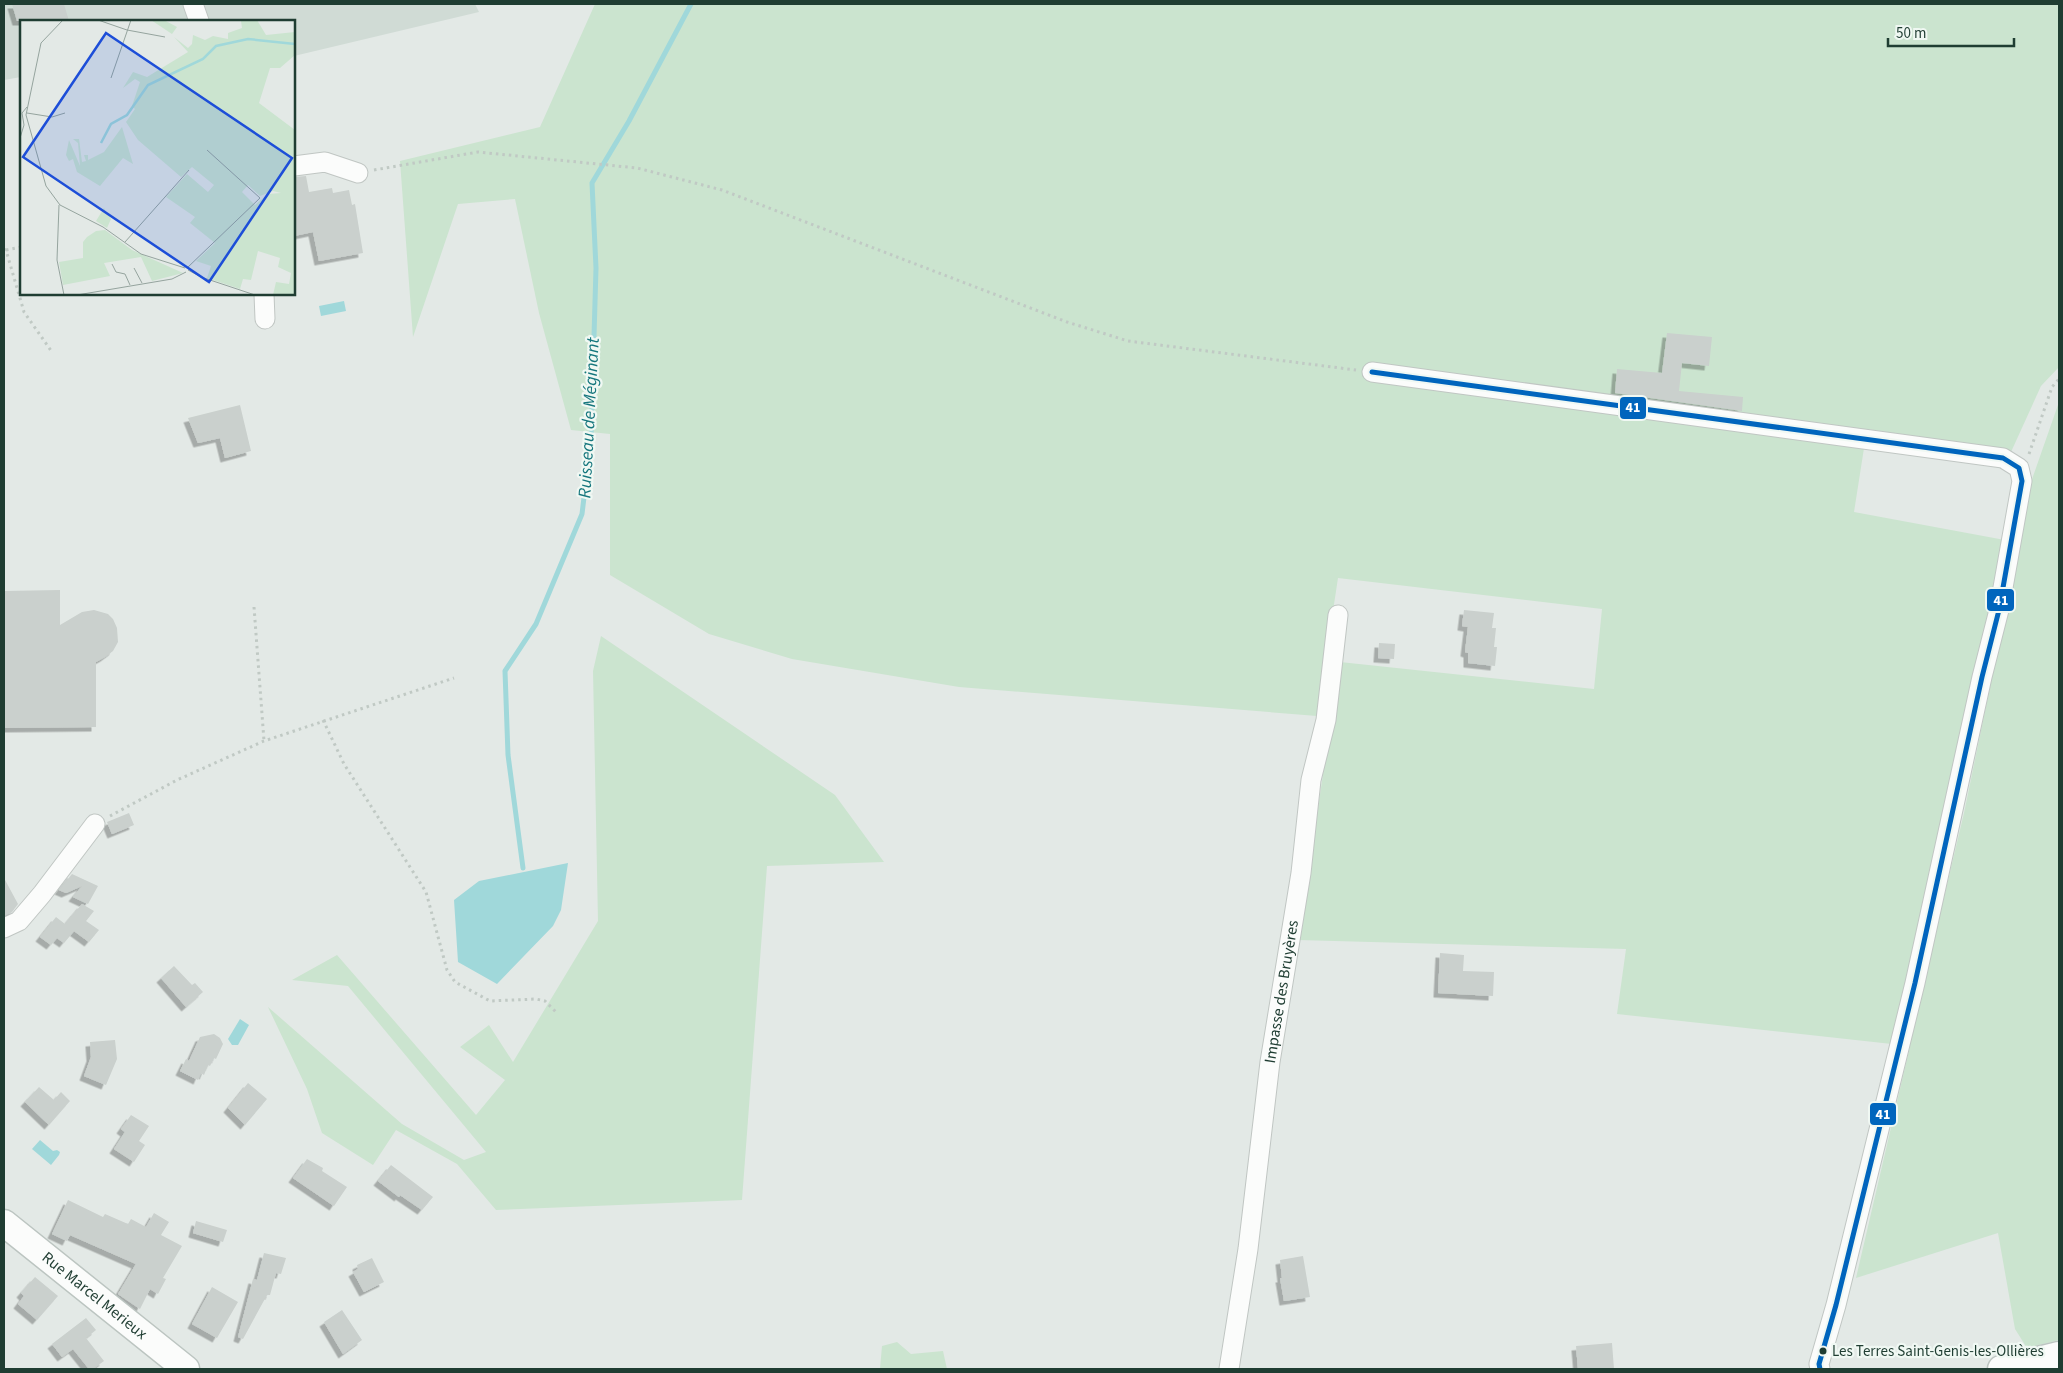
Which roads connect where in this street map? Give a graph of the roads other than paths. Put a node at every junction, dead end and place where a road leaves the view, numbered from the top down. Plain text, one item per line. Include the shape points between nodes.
1 (193, 4) edge
2 (199, 20) edge
3 (295, 166) edge
4 (358, 173) road end
5 (264, 295) edge
6 (265, 319) dead end
7 (1372, 372) road end
8 (1338, 615) dead end
9 (95, 824) road end
10 (4, 928) edge
11 (4, 1223) edge
12 (2059, 1356) edge
13 (186, 1369) edge
14 (1229, 1369) edge
15 (1820, 1369) edge
16 (2001, 1369) edge

1 - 2 street
3 - 4 street via 324,162
5 - 6 street
7 - 15 street via 2003,458 2019,468 2022,481 1999,610 1915,983
8 - 14 street, Impasse des Bruyères via 1326,720 1312,780 1301,873 1270,1062 1248,1249
9 - 10 street via 19,921
11 - 13 main road, Rue Marcel Merieux
12 - 16 main road

